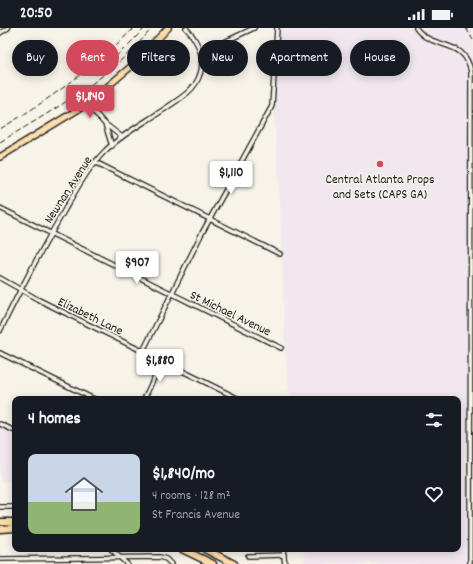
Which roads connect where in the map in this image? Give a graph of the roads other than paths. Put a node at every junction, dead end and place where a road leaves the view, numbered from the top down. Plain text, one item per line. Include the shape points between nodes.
1 (8, 28) edge
2 (168, 28) edge
3 (186, 28) edge
4 (254, 28) edge
5 (277, 28) edge
6 (416, 28) edge
7 (0, 34) edge
8 (229, 40) edge
9 (198, 46) edge
10 (198, 76) edge
11 (88, 104) junction
12 (104, 123) junction
13 (122, 137) junction
14 (112, 146) junction
15 (0, 157) edge
16 (95, 162) junction
17 (472, 199) edge
18 (0, 208) edge
19 (209, 220) junction
20 (50, 234) junction
21 (280, 254) dead end
22 (0, 278) edge
23 (20, 290) junction
24 (171, 294) junction
25 (0, 331) edge
26 (281, 348) dead end
27 (142, 351) junction
28 (0, 353) edge
29 (162, 361) junction
30 (88, 396) edge
31 (145, 396) edge
32 (233, 396) edge
33 (0, 424) edge
34 (12, 430) edge
35 (0, 507) edge
36 (12, 507) edge
37 (472, 512) edge
38 (0, 522) edge
39 (12, 522) edge
40 (0, 528) edge
41 (12, 528) edge
42 (114, 552) edge
43 (188, 552) edge
44 (211, 552) edge
45 (284, 552) edge
46 (284, 555) junction
47 (248, 556) dead end
48 (121, 558) junction
49 (0, 559) edge
50 (127, 564) edge
51 (172, 564) edge
52 (213, 564) edge
53 (234, 564) edge
54 (285, 564) edge
55 (470, 564) edge

1 - 7 street
2 - 11 main road via 134,64
3 - 9 street, Newnan Avenue via 194,36
4 - 8 street
5 - 19 street via 272,106
6 - 17 street via 426,38 459,50 470,65
10 - 13 street, Newnan Avenue via 190,90
11 - 12 street
11 - 15 main road
12 - 13 street
12 - 14 street
13 - 14 street, Newnan Avenue
14 - 16 street, Newnan Avenue
16 - 19 street
16 - 20 street, Newnan Avenue
17 - 37 street
18 - 20 street, St Michael Avenue
19 - 21 street
19 - 24 street
20 - 23 street, Newnan Avenue
20 - 24 street, St Michael Avenue
22 - 23 street, Elizabeth Lane
23 - 25 street, Newnan Avenue
23 - 27 street, Elizabeth Lane
24 - 26 street, St Michael Avenue
24 - 27 street
27 - 29 street, Elizabeth Lane
28 - 30 street
29 - 31 street
29 - 32 street, Elizabeth Lane
33 - 34 street
35 - 36 street
37 - 55 street
38 - 39 highway
40 - 41 highway
42 - 48 street
43 - 52 highway
44 - 53 highway
45 - 46 street
46 - 47 street
46 - 54 street
48 - 49 street
48 - 50 street
48 - 51 street via 160,557

